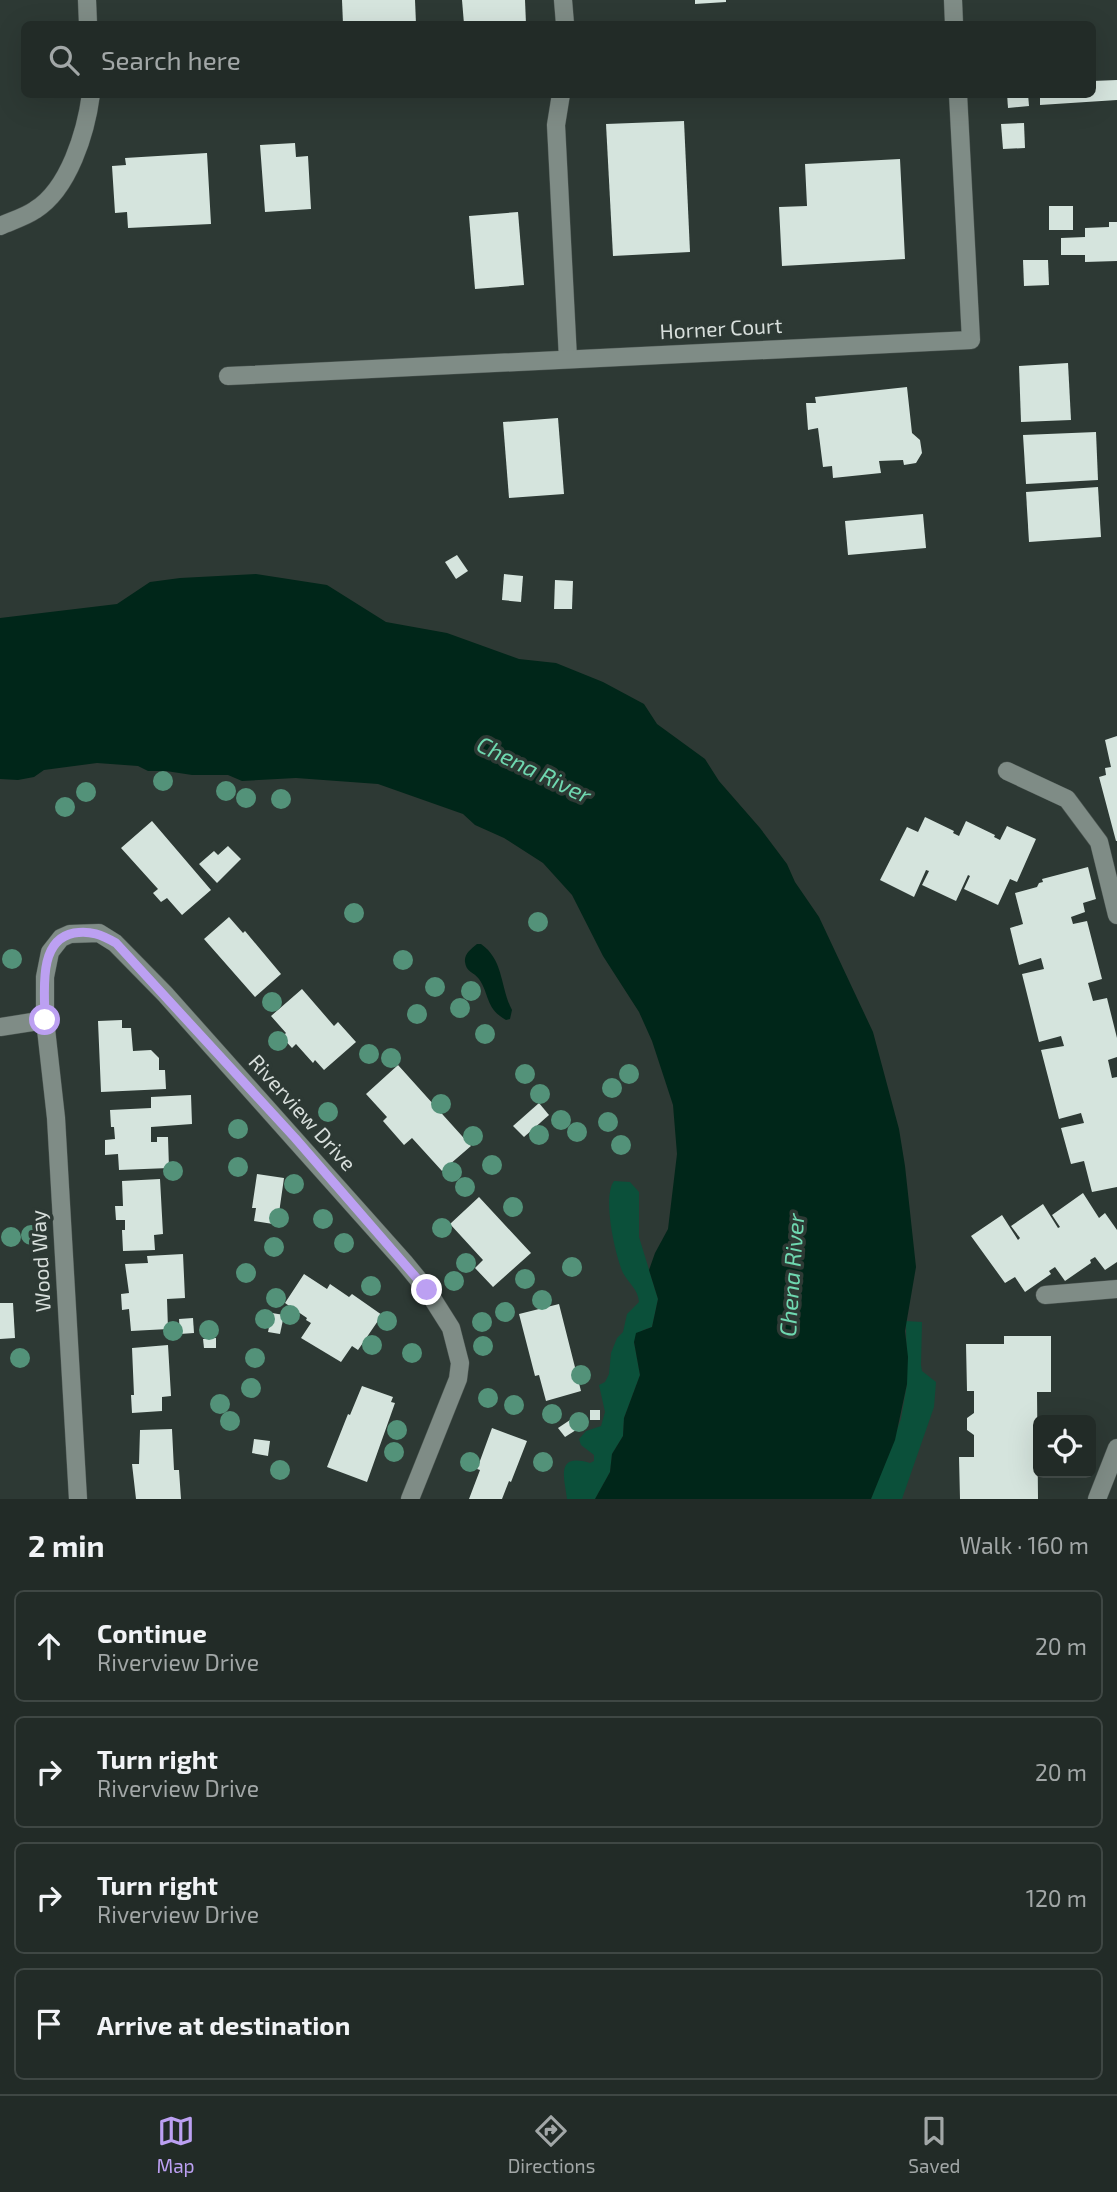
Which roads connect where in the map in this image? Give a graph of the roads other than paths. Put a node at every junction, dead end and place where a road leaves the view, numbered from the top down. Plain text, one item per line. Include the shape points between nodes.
1 (87, 0) edge
2 (563, 0) edge
3 (953, 0) edge
4 (88, 21) edge
5 (565, 21) edge
6 (954, 21) edge
7 (90, 98) edge
8 (560, 98) edge
9 (958, 98) edge
10 (0, 226) edge
11 (568, 359) junction
12 (228, 376) dead end
13 (1007, 771) dead end
14 (1117, 915) edge
15 (45, 1020) junction
16 (0, 1027) edge
17 (1117, 1289) edge
18 (1045, 1295) dead end
19 (1117, 1448) edge
20 (78, 1499) edge
21 (410, 1499) edge
22 (1097, 1499) edge

1 - 4 street
2 - 5 street
3 - 6 street
7 - 10 street via 82,138 54,194 36,210
8 - 11 street via 556,125
9 - 11 street, Horner Court via 971,340
11 - 12 street, Horner Court
13 - 14 street via 1067,799 1098,842
15 - 16 street
15 - 20 street, Wood Way via 56,1118
15 - 21 street, Riverview Drive via 45,976 54,944 70,933 81,932 99,933 116,943 427,1290 452,1328 460,1363 458,1379
17 - 18 street
19 - 22 street

